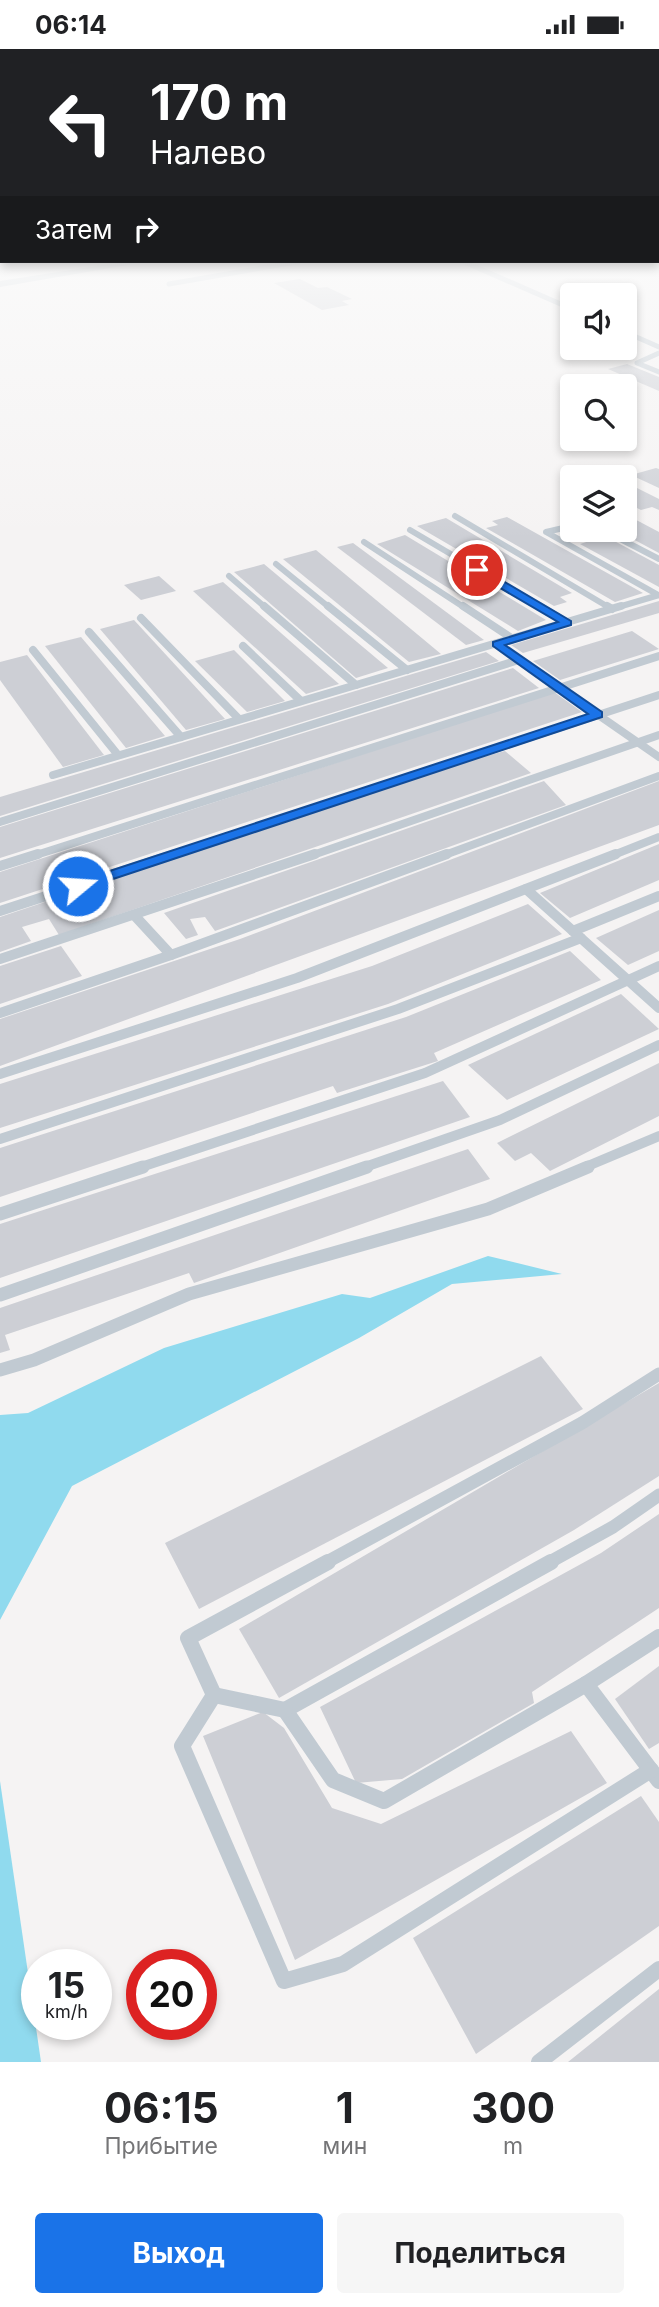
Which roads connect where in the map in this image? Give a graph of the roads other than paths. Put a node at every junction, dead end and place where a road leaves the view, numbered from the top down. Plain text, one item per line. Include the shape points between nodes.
1 (659, 353) edge
2 (659, 372) edge
3 (455, 516) dead end
4 (560, 529) edge
5 (410, 530) dead end
6 (560, 540) edge
7 (364, 542) dead end
8 (564, 542) edge
9 (626, 542) edge
10 (659, 559) edge
11 (276, 564) dead end
12 (229, 576) dead end
13 (658, 595) edge
14 (612, 609) junction
15 (141, 618) dead end
16 (567, 623) junction
17 (89, 632) dead end
18 (513, 639) junction
19 (496, 644) junction
20 (243, 646) dead end
21 (33, 650) dead end
22 (659, 656) edge
23 (519, 660) junction
24 (407, 670) junction
25 (356, 685) junction
26 (558, 687) junction
27 (659, 695) edge
28 (301, 701) junction
29 (598, 715) junction
30 (239, 719) junction
31 (659, 735) edge
32 (181, 737) junction
33 (638, 742) junction
34 (118, 755) junction
35 (659, 757) edge
36 (53, 775) dead end
37 (659, 776) edge
38 (0, 822) edge
39 (659, 837) edge
40 (0, 866) edge
41 (526, 889) junction
42 (659, 896) edge
43 (0, 911) edge
44 (135, 916) junction
45 (577, 934) junction
46 (171, 955) junction
47 (0, 959) edge
48 (659, 966) edge
49 (628, 980) junction
50 (659, 1008) edge
51 (0, 1013) edge
52 (659, 1045) edge
53 (0, 1074) edge
54 (659, 1136) edge
55 (0, 1139) edge
56 (0, 1214) edge
57 (0, 1295) edge
58 (0, 1370) edge
59 (659, 1374) edge
60 (659, 1495) edge
61 (659, 1636) edge
62 (586, 1684) junction
63 (214, 1695) junction
64 (285, 1710) junction
65 (655, 1775) edge
66 (659, 1969) edge
67 (539, 2062) edge

1 - 2 lane via 638,363
3 - 14 lane
4 - 6 lane via 546,532
5 - 16 lane
7 - 18 lane
8 - 13 lane
9 - 10 lane
11 - 24 lane
12 - 25 lane
13 - 14 lane
14 - 16 lane
15 - 30 lane
16 - 18 lane
17 - 32 lane
18 - 19 lane
19 - 23 lane
19 - 24 lane
20 - 28 lane
21 - 34 lane
22 - 26 lane
23 - 26 lane
23 - 38 lane
24 - 25 lane
25 - 28 lane
26 - 29 lane
26 - 40 lane
27 - 29 lane
28 - 30 lane
29 - 33 lane
29 - 43 lane
30 - 32 lane
31 - 33 lane
32 - 34 lane
33 - 35 lane
33 - 44 lane
34 - 36 lane
37 - 46 lane
39 - 41 lane
41 - 45 lane
41 - 53 lane via 297,978
42 - 45 lane
44 - 46 lane
44 - 47 lane
45 - 49 lane
45 - 55 lane via 398,1009
46 - 51 lane
48 - 49 lane
49 - 50 lane
49 - 56 lane via 425,1073
52 - 57 lane via 500,1120
54 - 58 lane via 488,1209 189,1294
59 - 63 lane via 582,1423 188,1638
60 - 64 lane via 613,1527
61 - 62 lane
62 - 64 lane via 384,1801 333,1780
62 - 65 lane
63 - 64 lane
63 - 65 lane via 182,1746 284,1981 343,1964
66 - 67 lane

